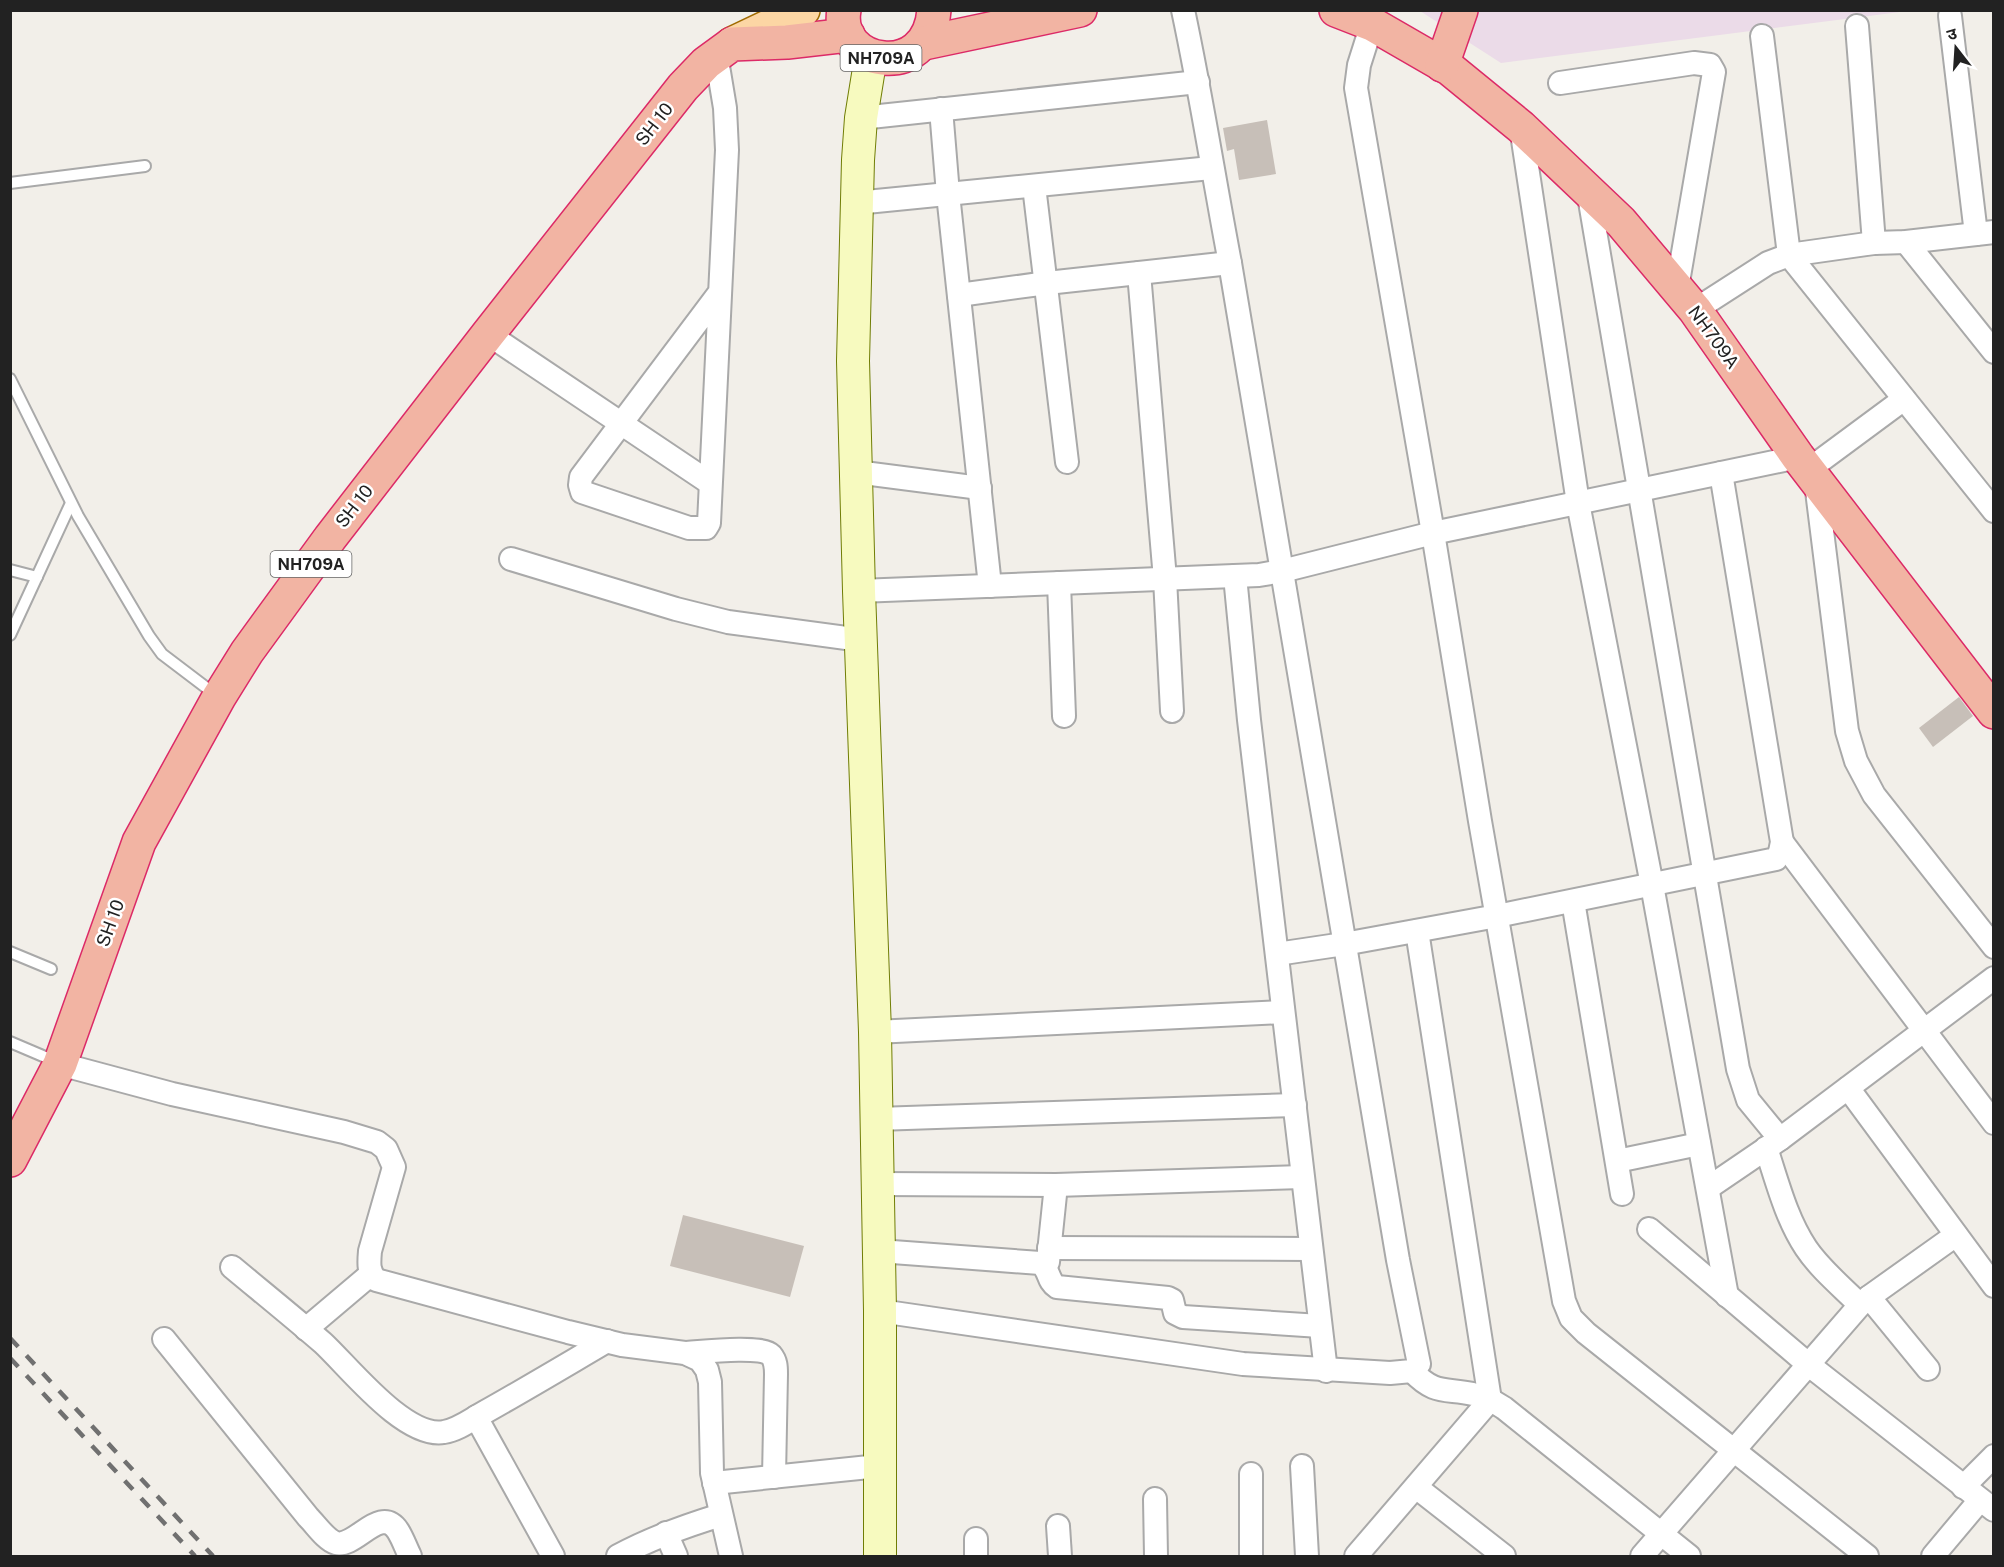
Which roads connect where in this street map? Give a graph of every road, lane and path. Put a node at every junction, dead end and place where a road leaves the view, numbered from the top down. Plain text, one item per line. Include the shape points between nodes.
1 (803, 10) edge
2 (934, 10) edge
3 (1080, 10) edge
4 (1183, 10) edge
5 (1336, 10) edge
6 (1461, 10) edge
7 (1950, 16) dead end
8 (1365, 17) edge
9 (1857, 26) dead end
10 (854, 34) edge
11 (1762, 36) dead end
12 (924, 44) junction
13 (724, 49) junction
14 (1442, 65) junction
15 (1198, 82) junction
16 (1560, 83) dead end
17 (941, 109) junction
18 (861, 118) junction
19 (1521, 128) junction
20 (144, 166) dead end
21 (1211, 168) junction
22 (10, 183) edge
23 (1034, 186) junction
24 (1588, 190) junction
25 (948, 194) junction
26 (856, 203) junction
27 (1985, 233) edge
28 (1906, 242) junction
29 (1874, 243) junction
30 (1789, 255) junction
31 (1230, 263) junction
32 (1139, 273) junction
33 (1047, 283) junction
34 (720, 292) junction
35 (958, 295) junction
36 (1686, 299) junction
37 (488, 334) junction
38 (1994, 352) edge
39 (10, 379) edge
40 (1904, 399) junction
41 (16, 403) edge
42 (621, 424) junction
43 (1067, 462) dead end
44 (1807, 468) junction
45 (856, 472) junction
46 (1721, 473) junction
47 (710, 483) junction
48 (980, 488) junction
49 (1640, 490) junction
50 (71, 503) junction
51 (1578, 503) junction
52 (1994, 511) edge
53 (1433, 533) junction
54 (511, 559) dead end
55 (10, 570) edge
56 (1281, 572) junction
57 (1235, 576) junction
58 (37, 577) junction
59 (1165, 579) junction
60 (1059, 583) junction
61 (990, 586) junction
62 (859, 591) junction
63 (10, 635) edge
64 (861, 640) junction
65 (219, 697) junction
66 (1172, 711) dead end
67 (1994, 712) edge
68 (1064, 716) dead end
69 (1782, 842) junction
70 (1706, 874) junction
71 (1652, 885) junction
72 (1573, 901) junction
73 (1497, 916) junction
74 (1417, 931) junction
75 (1344, 944) junction
76 (1994, 947) edge
77 (10, 952) edge
78 (1277, 954) junction
79 (51, 969) dead end
80 (1994, 978) edge
81 (1283, 1012) junction
82 (1923, 1031) junction
83 (875, 1032) junction
84 (10, 1042) edge
85 (60, 1064) junction
86 (1848, 1088) junction
87 (1295, 1105) junction
88 (877, 1119) junction
89 (1994, 1123) edge
90 (1773, 1143) junction
91 (1699, 1144) junction
92 (10, 1160) edge
93 (1617, 1161) junction
94 (1302, 1177) junction
95 (878, 1184) junction
96 (1056, 1185) junction
97 (1708, 1188) junction
98 (1622, 1194) dead end
99 (1649, 1229) dead end
100 (1956, 1235) junction
101 (1310, 1249) junction
102 (879, 1251) junction
103 (1048, 1258) junction
104 (232, 1267) dead end
105 (371, 1274) junction
106 (1994, 1286) edge
107 (1727, 1296) junction
108 (1864, 1301) junction
109 (880, 1311) junction
110 (1320, 1326) junction
111 (306, 1329) junction
112 (164, 1339) dead end
113 (607, 1341) junction
114 (685, 1353) junction
115 (1809, 1365) junction
116 (1928, 1369) dead end
117 (1326, 1371) junction
118 (1412, 1371) junction
119 (1490, 1400) junction
120 (476, 1417) junction
121 (1734, 1451) junction
122 (1994, 1456) edge
123 (879, 1466) junction
124 (1302, 1466) dead end
125 (1251, 1474) dead end
126 (774, 1477) junction
127 (714, 1483) junction
128 (1416, 1487) junction
129 (1979, 1499) edge
130 (1155, 1500) dead end
131 (721, 1515) junction
132 (1058, 1526) dead end
133 (666, 1533) junction
134 (1661, 1534) junction
135 (410, 1557) edge
136 (554, 1557) edge
137 (618, 1557) edge
138 (675, 1557) edge
139 (731, 1557) edge
140 (880, 1557) edge
141 (1059, 1557) edge
142 (1156, 1557) edge
143 (1251, 1557) edge
144 (1306, 1557) edge
145 (1356, 1557) edge
146 (1504, 1557) edge
147 (1642, 1557) edge
148 (1689, 1557) edge
149 (1867, 1557) edge
150 (1933, 1557) edge

1 - 13 main road, SH 10 / NH709A
2 - 12 highway, NH709A via 933,26
3 - 12 highway, NH709A
4 - 15 street
5 - 8 highway, NH709A
6 - 14 highway
7 - 27 street
8 - 14 highway, NH709A
8 - 53 street via 1356,88
9 - 29 street
10 - 12 highway, NH709A via 893,59 911,54
10 - 13 highway, NH709A
10 - 18 main road, NH709A
11 - 30 street
13 - 34 street via 727,150
13 - 37 highway, SH 10 / NH709A via 683,87
14 - 19 highway, NH709A
15 - 17 street
15 - 21 street
16 - 36 street via 1694,63 1710,65 1714,72
17 - 18 street
17 - 25 street
18 - 26 main road, NH709A
19 - 24 highway, NH709A
19 - 51 street
20 - 22 lane
21 - 23 street
21 - 31 street
23 - 25 street
23 - 33 street
24 - 36 highway, NH709A via 1621,222
24 - 49 street
25 - 26 street
25 - 35 street
26 - 45 main road, NH709A
27 - 28 street
28 - 29 street
28 - 38 street
29 - 30 street
30 - 36 street
30 - 40 street
31 - 32 street
31 - 56 street
32 - 33 street
32 - 59 street
33 - 35 street
33 - 43 street
34 - 42 street
34 - 47 street
35 - 48 street
36 - 44 highway, NH709A
37 - 42 street
37 - 65 highway, SH 10 / NH709A via 330,538
39 - 41 lane
40 - 44 street
40 - 52 street
41 - 50 lane
42 - 47 street
42 - 47 street via 581,477 582,492 700,529 709,523
44 - 46 street
44 - 67 highway, NH709A
44 - 76 street via 1847,731 1856,761 1874,795
45 - 48 street
45 - 62 main road, NH709A
46 - 49 street
46 - 69 street
48 - 61 street
49 - 51 street
49 - 70 street
50 - 58 lane
50 - 65 lane via 162,654
51 - 53 street
51 - 71 street
53 - 56 street
53 - 73 street
54 - 64 street via 728,622
55 - 58 lane
56 - 57 street
56 - 75 street
57 - 59 street
57 - 78 street
58 - 63 lane
59 - 60 street
59 - 66 street
60 - 61 street
60 - 68 street
61 - 62 street
62 - 64 main road, NH709A
64 - 83 main road, NH709A
65 - 85 highway, SH 10 / NH709A via 139,842
69 - 70 street via 1776,859
69 - 82 street
70 - 71 street
70 - 90 street via 1741,1082
71 - 72 street
71 - 91 street
72 - 73 street
72 - 93 street
73 - 74 street
73 - 121 street via 1564,1301 1571,1318
74 - 75 street
74 - 119 street
75 - 78 street
75 - 118 street via 1418,1355 1419,1364
77 - 79 lane
78 - 81 street
80 - 82 street
81 - 83 street
81 - 87 street
82 - 86 street
82 - 89 street
83 - 88 main road, NH709A
84 - 85 lane
85 - 92 highway, SH 10 / NH709A
85 - 105 street via 172,1095 377,1142 386,1149 394,1167 370,1251
86 - 90 street
86 - 100 street
87 - 88 street
87 - 94 street
88 - 95 main road, NH709A
90 - 97 street
90 - 108 street via 1788,1214 1806,1248
91 - 93 street
91 - 97 street
93 - 98 street
94 - 96 street
94 - 101 street
95 - 96 street
95 - 102 main road, NH709A
96 - 103 street
97 - 107 street
99 - 107 street
100 - 106 street
100 - 108 street
101 - 103 street
101 - 110 street
102 - 103 street via 1040,1263
102 - 109 main road, NH709A
103 - 110 street via 1050,1280 1056,1287 1168,1298 1175,1313 1183,1317
104 - 111 street
105 - 111 street
105 - 113 street via 376,1280 393,1285
107 - 115 street
108 - 115 street
108 - 116 street
109 - 117 street via 1243,1364
109 - 123 main road, NH709A
110 - 117 street
111 - 120 street via 401,1418 423,1430 446,1432
112 - 135 street via 333,1542 342,1544 370,1527 390,1523
113 - 114 street
113 - 120 street
114 - 126 street via 764,1350 771,1354 776,1374
114 - 127 street via 700,1360 710,1382
115 - 121 street
115 - 129 street
117 - 118 street
118 - 119 street via 1439,1390 1476,1394
119 - 128 street
119 - 134 street
120 - 136 street
121 - 134 street
121 - 149 street
122 - 129 street
123 - 126 street
123 - 140 main road, NH709A
124 - 144 street
125 - 143 street
126 - 127 street
127 - 131 street
128 - 145 street
128 - 146 street
129 - 150 street
130 - 142 street
131 - 133 street
131 - 139 street
132 - 141 street
133 - 137 street
133 - 138 street
134 - 147 street
134 - 148 street

